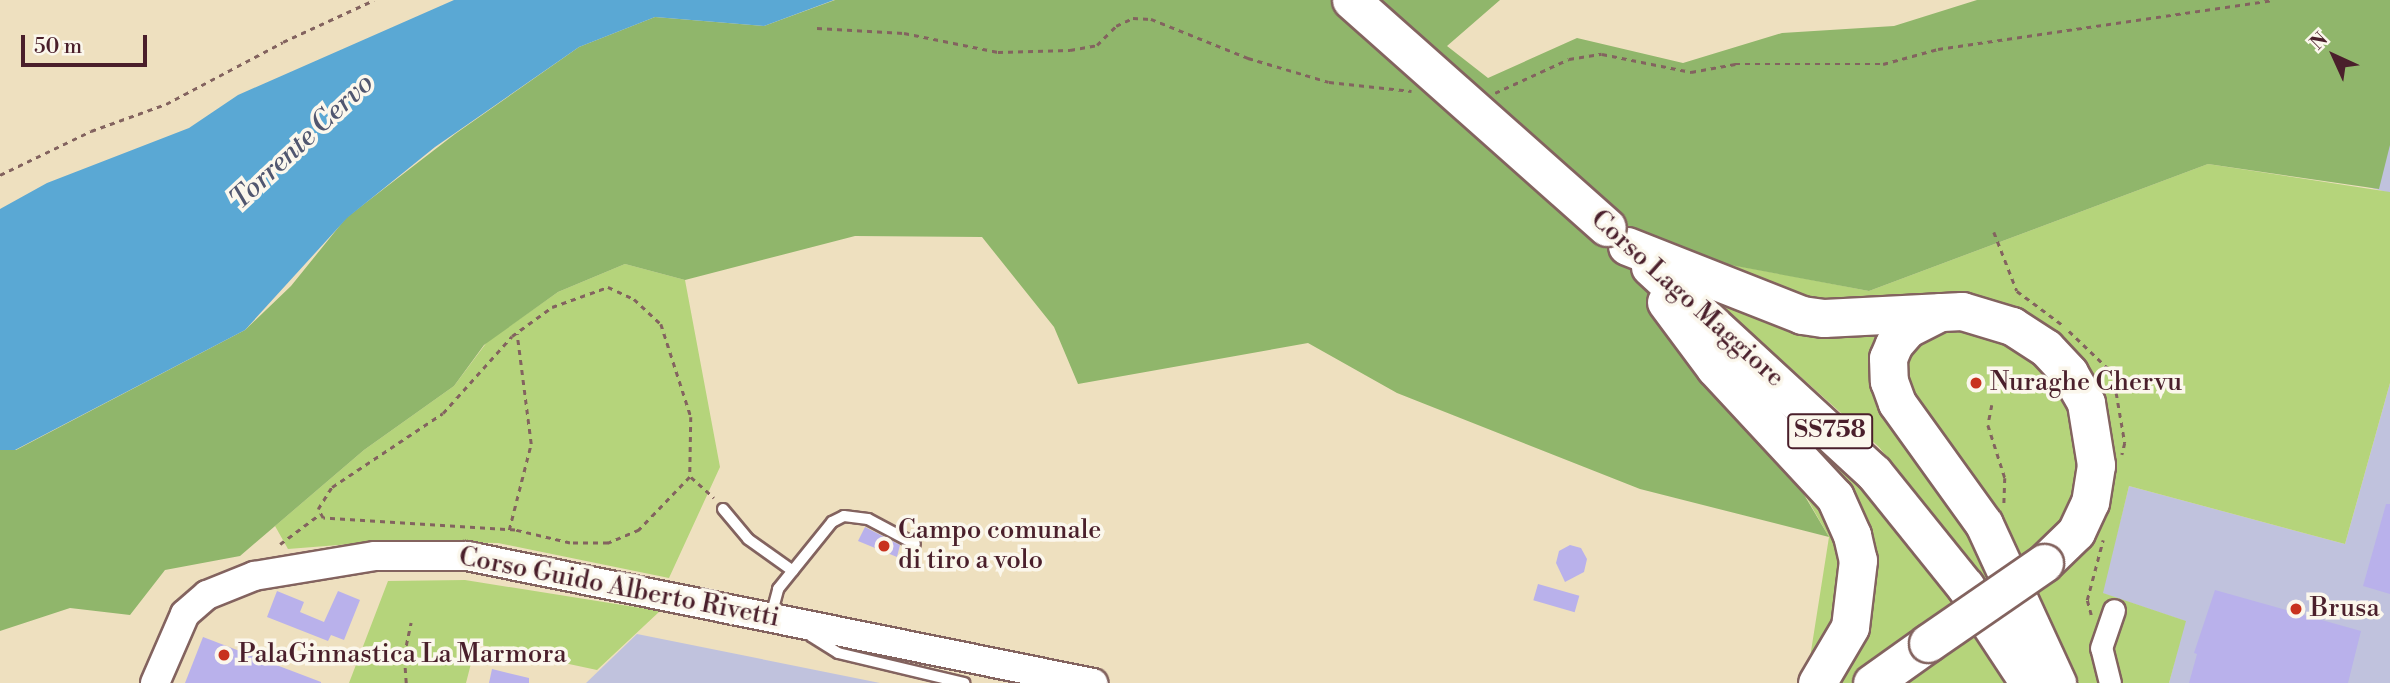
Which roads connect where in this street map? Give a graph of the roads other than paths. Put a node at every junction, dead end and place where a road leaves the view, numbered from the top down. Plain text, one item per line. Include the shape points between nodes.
1 (1351, 0) edge
2 (1625, 244) junction
3 (1944, 310) junction
4 (723, 509) road end
5 (915, 544) dead end
6 (793, 571) junction
7 (2114, 610) dead end
8 (778, 617) junction
9 (1993, 627) junction
10 (926, 679) edge
11 (1085, 682) edge
12 (155, 683) edge
13 (964, 683) edge
14 (1817, 683) edge
15 (1872, 683) edge
16 (2017, 683) edge
17 (2029, 683) edge
18 (2057, 683) edge
19 (2110, 683) edge

1 - 2 highway, Corso Lago Maggiore / SS758, bridge
2 - 3 highway via 1802,315 1824,318
2 - 9 highway, Corso Lago Maggiore / SS758 via 1874,473 1925,532
2 - 14 highway via 1715,369 1835,497 1852,535 1858,561 1850,627
3 - 15 highway, bridge via 1979,314 2012,326 2046,348 2069,373 2086,403 2096,466 2090,502 2076,531 2045,563
3 - 18 highway via 1907,329 1894,344 1888,358 1889,381 1897,403 1962,488
4 - 6 lane via 748,539
5 - 6 lane via 868,519 844,516 832,522
6 - 8 lane via 778,589
7 - 19 street via 2101,648
8 - 10 lane via 838,653
8 - 11 main road, Corso Guido Alberto Rivetti
8 - 12 main road, Corso Guido Alberto Rivetti via 467,556 337,560 254,576 207,595 185,614
9 - 16 highway, Corso Lago Maggiore / SS758
9 - 17 highway, Corso Lago Maggiore / SS758
10 - 13 lane

